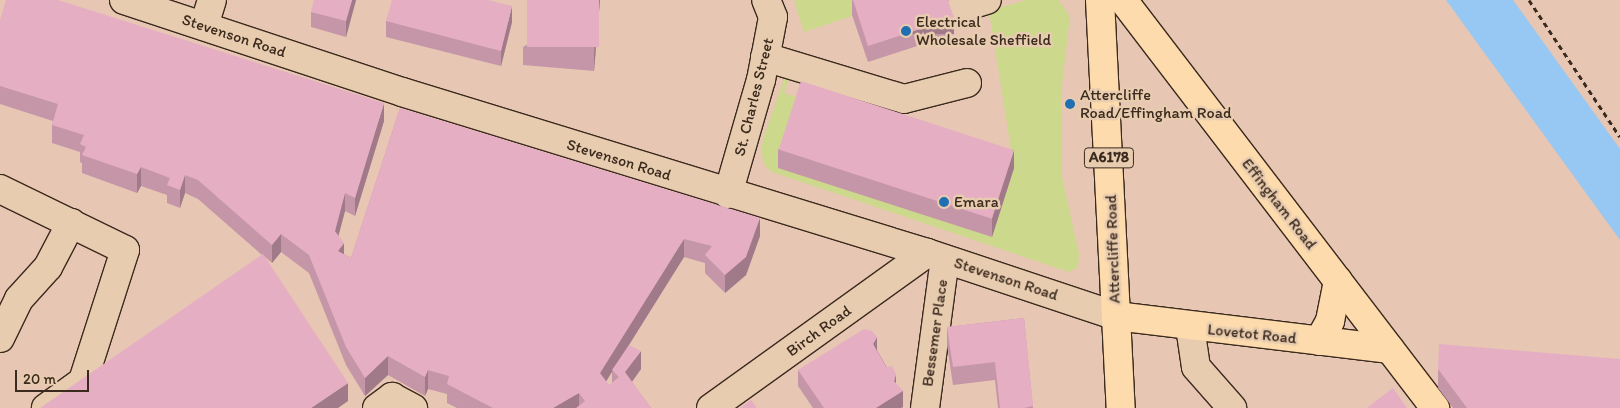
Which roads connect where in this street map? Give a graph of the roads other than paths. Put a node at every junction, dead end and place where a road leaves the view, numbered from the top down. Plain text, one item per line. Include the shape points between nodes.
1 (124, 0) edge
2 (212, 0) edge
3 (766, 0) edge
4 (987, 0) edge
5 (1100, 0) edge
6 (1123, 0) edge
7 (960, 8) dead end
8 (204, 26) junction
9 (765, 57) junction
10 (967, 82) dead end
11 (0, 189) edge
12 (728, 194) junction
13 (71, 223) junction
14 (936, 256) junction
15 (1338, 281) junction
16 (1116, 316) junction
17 (1190, 326) junction
18 (0, 338) edge
19 (1319, 341) junction
20 (1390, 349) junction
21 (46, 408) edge
22 (711, 408) edge
23 (925, 408) edge
24 (1121, 408) edge
25 (1232, 408) edge
26 (1435, 408) edge

1 - 8 street, Stevenson Road
2 - 8 street
3 - 9 street, St. Charles Street via 773,16
4 - 7 street
5 - 16 main road, Attercliffe Road / A6178
6 - 15 main road, Effingham Road
8 - 12 street, Stevenson Road
9 - 10 street via 904,99
9 - 12 street, St. Charles Street
11 - 13 street
12 - 14 street, Stevenson Road
13 - 18 street via 48,267 19,298
13 - 21 street via 125,250 83,381
14 - 16 street, Stevenson Road
14 - 22 street, Birch Road
14 - 23 street, Bessemer Place
15 - 19 main road via 1330,321
15 - 20 main road, Effingham Road
16 - 17 main road, Lovetot Road
16 - 24 main road, Attercliffe Road / A6178
17 - 19 main road, Lovetot Road
17 - 25 street via 1196,367
19 - 20 main road, Lovetot Road
20 - 26 main road, Effingham Road

